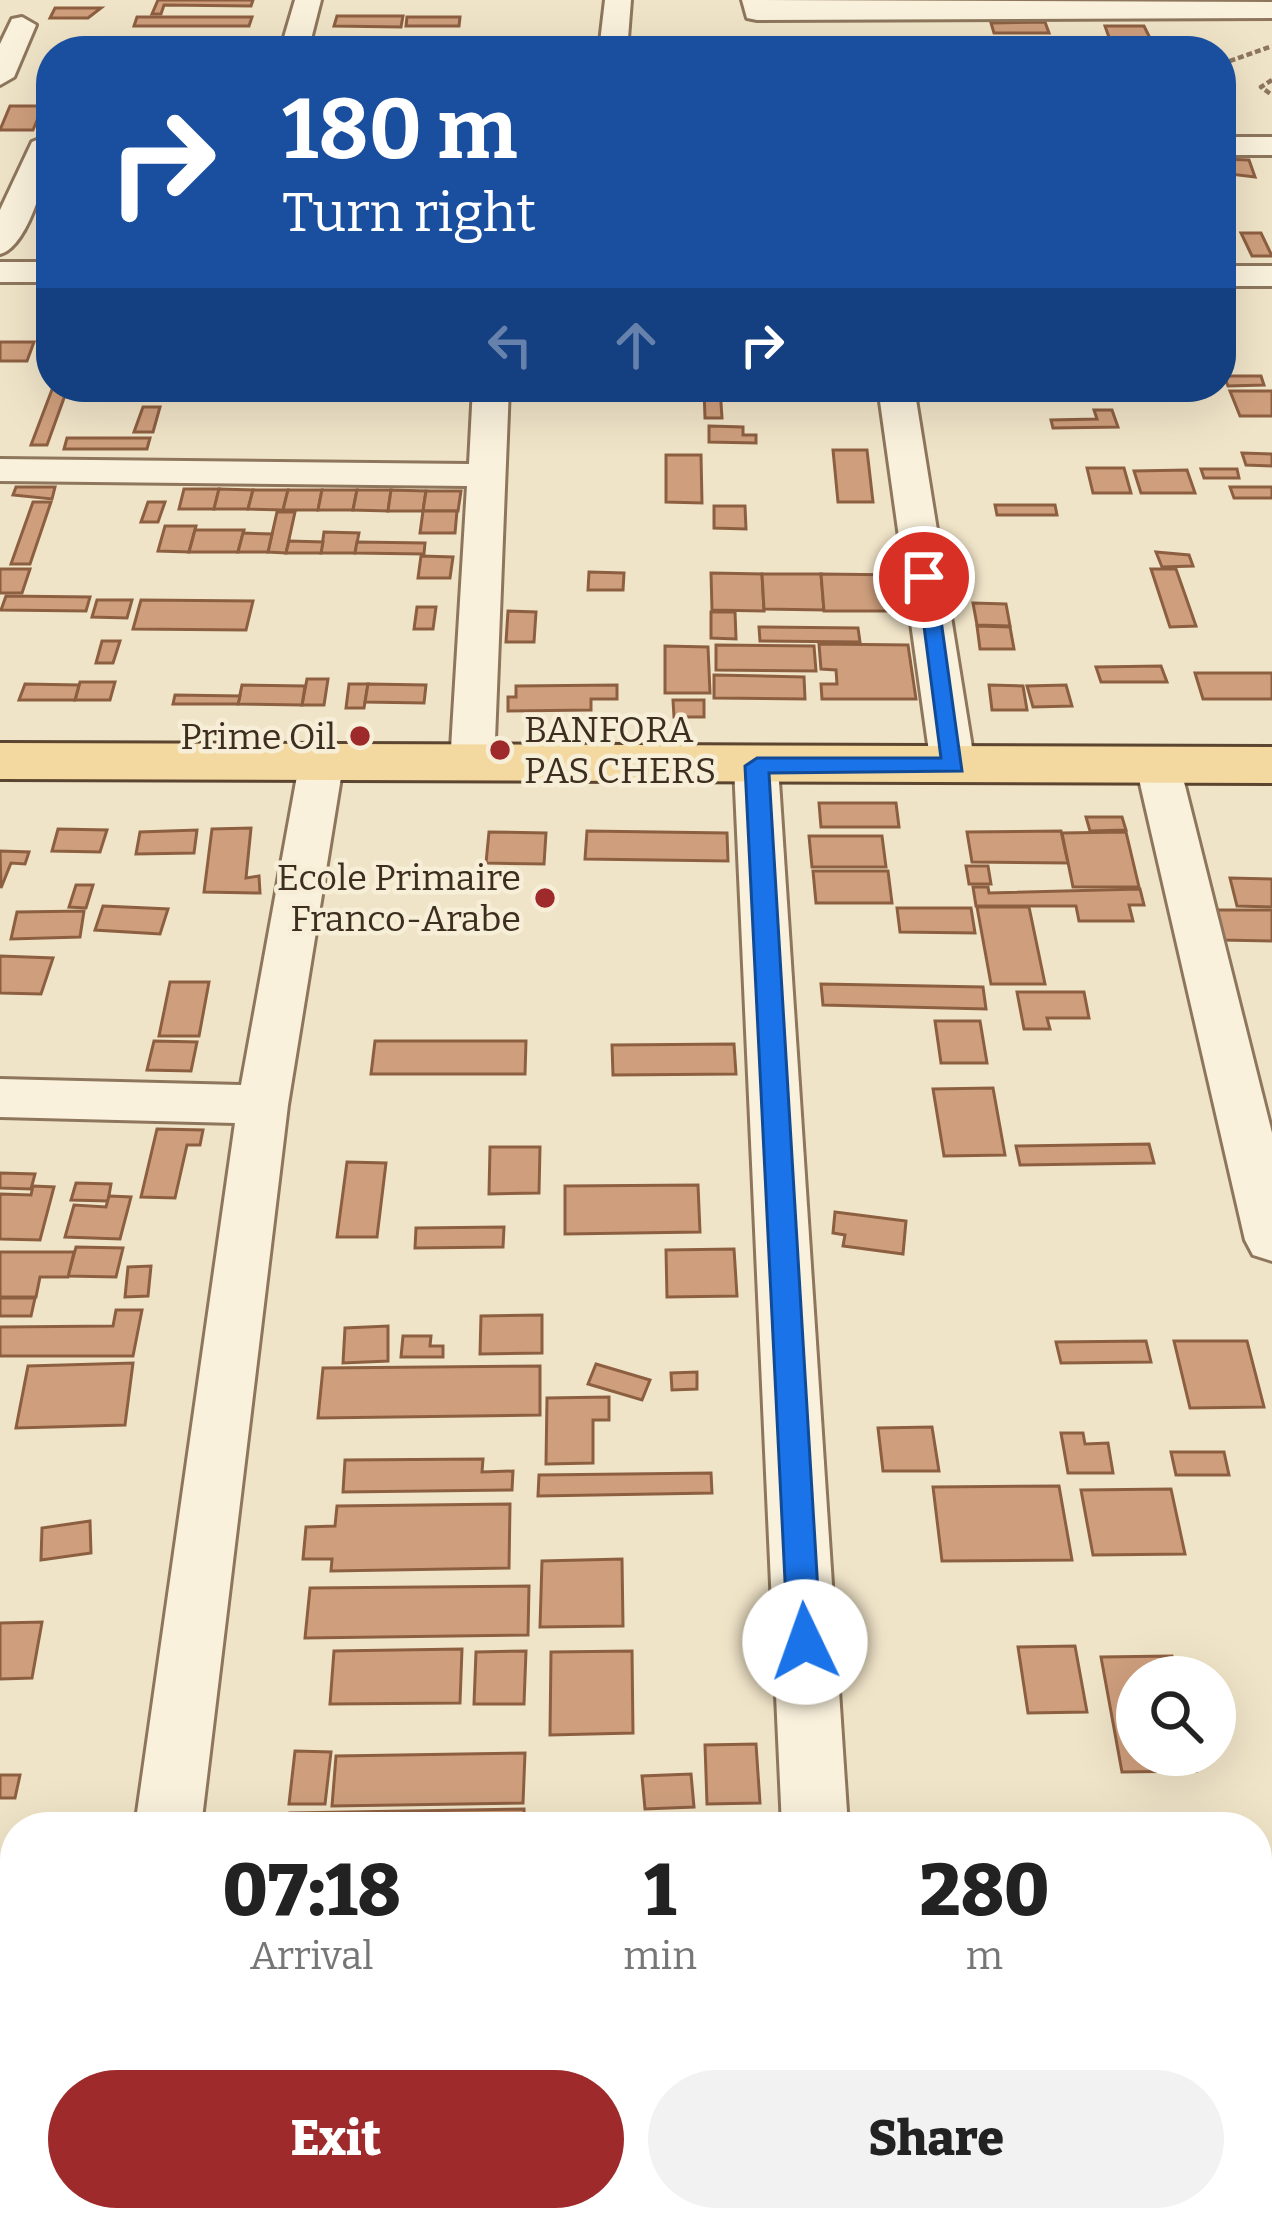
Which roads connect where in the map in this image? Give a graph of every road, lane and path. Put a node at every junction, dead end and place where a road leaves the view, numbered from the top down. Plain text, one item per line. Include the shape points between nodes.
1 (308, 0) edge
2 (618, 0) edge
3 (755, 0) edge
4 (1272, 10) edge
5 (1087, 16) edge
6 (22, 26) dead end
7 (298, 36) edge
8 (614, 36) edge
9 (1272, 46) edge
10 (1236, 59) edge
11 (0, 76) edge
12 (1272, 80) edge
13 (1272, 95) edge
14 (1236, 146) edge
15 (1272, 146) edge
16 (36, 152) edge
17 (0, 244) edge
18 (0, 272) edge
19 (36, 272) edge
20 (1236, 279) edge
21 (1268, 286) edge
22 (489, 402) edge
23 (898, 402) edge
24 (0, 470) edge
25 (486, 475) junction
26 (0, 760) edge
27 (321, 765) junction
28 (472, 765) junction
29 (1272, 765) edge
30 (757, 766) junction
31 (953, 766) junction
32 (1158, 766) junction
33 (0, 1098) edge
34 (263, 1106) junction
35 (1272, 1240) edge
36 (170, 1812) edge
37 (814, 1812) edge

1 - 7 street
2 - 8 street
3 - 5 street via 757,12
4 - 5 street
6 - 11 street
9 - 10 path
12 - 13 path via 1261,88
14 - 15 street
16 - 17 street
18 - 19 street
20 - 21 street
22 - 25 street
23 - 31 street
24 - 25 street
25 - 28 street
26 - 27 main road
27 - 28 main road
27 - 34 street
28 - 30 main road
29 - 32 main road
30 - 31 main road
30 - 37 street
31 - 32 main road
32 - 35 street
33 - 34 street
34 - 36 street

